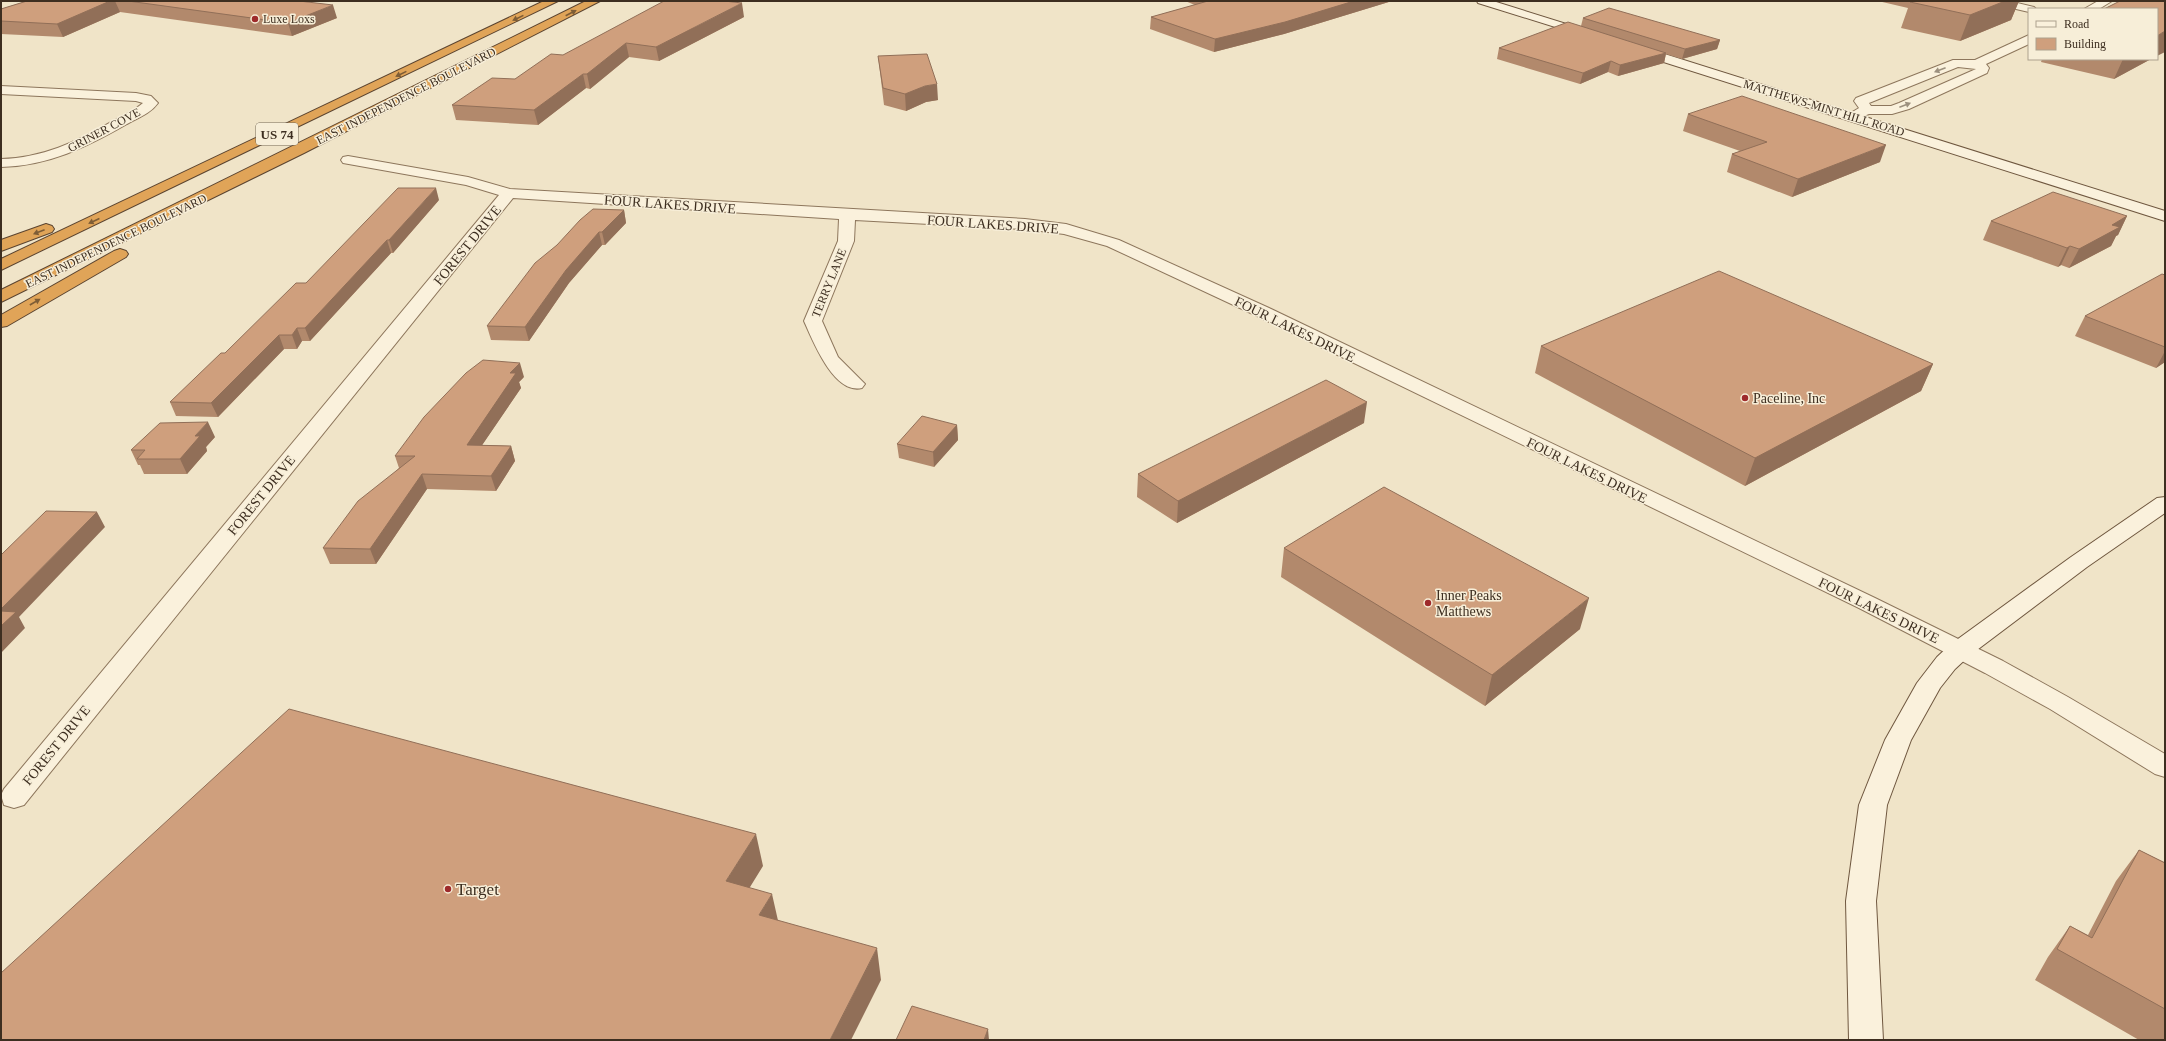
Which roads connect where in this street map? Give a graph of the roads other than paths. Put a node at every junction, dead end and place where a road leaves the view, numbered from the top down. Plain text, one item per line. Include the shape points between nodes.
1 (553, 1) edge
2 (595, 1) edge
3 (1482, 1) edge
4 (1994, 1) edge
5 (2107, 1) edge
6 (2092, 8) edge
7 (2028, 9) edge
8 (1596, 37) edge
9 (2028, 39) edge
10 (1625, 46) edge
11 (1977, 64) junction
12 (1, 90) edge
13 (1867, 110) junction
14 (1851, 116) junction
15 (307, 120) junction
16 (299, 150) junction
17 (348, 160) dead end
18 (1, 163) edge
19 (509, 193) junction
20 (847, 215) junction
21 (2165, 216) edge
22 (1, 246) edge
23 (1, 265) edge
24 (1, 297) edge
25 (1, 322) edge
26 (855, 384) dead end
27 (2165, 503) edge
28 (1960, 650) junction
29 (2165, 767) edge
30 (14, 797) dead end
31 (1866, 1040) edge

1 -> 15 highway, EAST INDEPENDENCE BOULEVARD / US 74
16 -> 2 highway, EAST INDEPENDENCE BOULEVARD / US 74
3 - 8 street
4 - 7 street
5 - 6 street
9 - 11 street
10 - 14 street, MATTHEWS-MINT HILL ROAD
11 -> 13 street via 1958,64 1872,96 1861,101
13 -> 11 street via 1892,110 1904,106 1983,70
12 - 18 street, GRINER COVE via 136,97 146,99 150,103 144,109 58,155 27,163
13 - 14 street
14 - 21 street, MATTHEWS-MINT HILL ROAD
15 -> 22 highway via 41,232
15 -> 23 highway, EAST INDEPENDENCE BOULEVARD / US 74
16 - 24 highway, EAST INDEPENDENCE BOULEVARD / US 74
25 -> 16 highway
17 - 19 street, FOUR LAKES DRIVE via 468,181
19 - 20 street, FOUR LAKES DRIVE
19 - 30 street, FOREST DRIVE
20 - 26 street, TERRY LANE via 846,241 813,321 830,359
20 - 28 street, FOUR LAKES DRIVE via 1025,224 1066,229 1113,243 1263,312
27 - 28 street via 2079,562
28 - 29 street, FOUR LAKES DRIVE via 2059,703
28 - 31 street via 1930,683 1898,740 1873,805 1861,901

